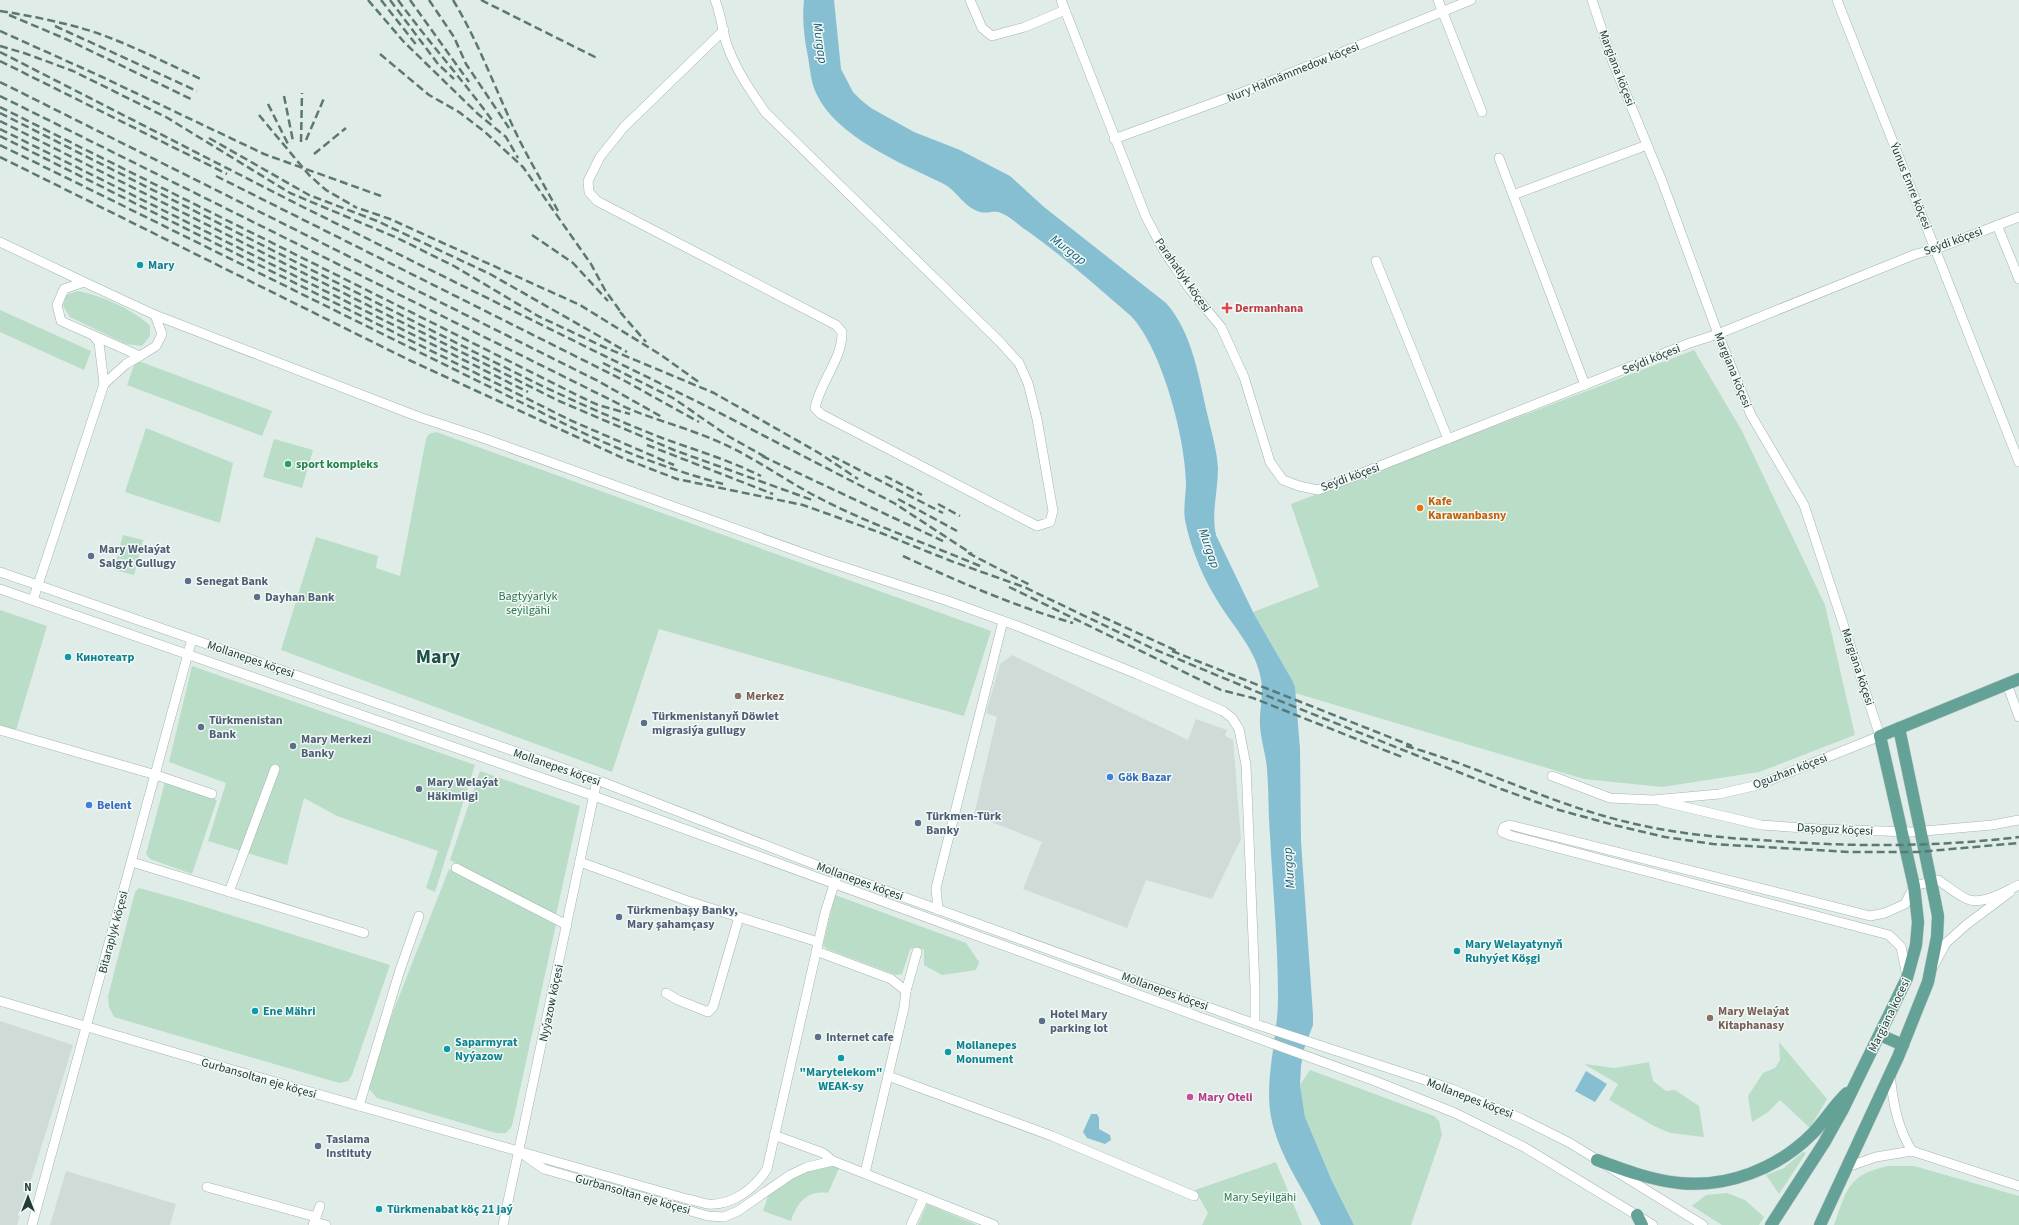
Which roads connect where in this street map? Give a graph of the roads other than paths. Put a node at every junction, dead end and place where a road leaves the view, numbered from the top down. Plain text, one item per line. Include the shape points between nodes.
1 (715, 0) edge
2 (970, 0) edge
3 (1061, 0) edge
4 (1438, 0) edge
5 (1470, 0) edge
6 (1592, 0) edge
7 (1837, 0) edge
8 (1065, 10) junction
9 (1443, 11) junction
10 (724, 30) junction
11 (1482, 112) dead end
12 (1114, 139) junction
13 (1647, 145) junction
14 (1499, 158) dead end
15 (1513, 195) junction
16 (2019, 217) edge
17 (1997, 225) junction
18 (0, 242) edge
19 (1936, 249) junction
20 (1376, 261) dead end
21 (2019, 279) edge
22 (84, 282) junction
23 (155, 315) junction
24 (1718, 334) junction
25 (94, 336) junction
26 (140, 356) junction
27 (104, 384) junction
28 (1585, 385) junction
29 (1448, 439) junction
30 (2015, 439) edge
31 (2019, 462) edge
32 (1283, 480) joint
33 (0, 572) edge
34 (38, 586) junction
35 (0, 589) edge
36 (33, 600) junction
37 (1003, 621) junction
38 (192, 639) junction
39 (188, 655) junction
40 (2019, 679) edge
41 (2006, 684) junction
42 (2019, 717) edge
43 (1899, 728) junction
44 (0, 730) edge
45 (1880, 736) junction
46 (275, 769) dead end
47 (156, 775) junction
48 (1552, 776) dead end
49 (597, 780) junction
50 (212, 794) dead end
51 (594, 796) junction
52 (1653, 800) junction
53 (2019, 820) edge
54 (1902, 832) junction
55 (1921, 832) junction
56 (132, 862) junction
57 (580, 862) junction
58 (456, 868) dead end
59 (837, 873) junction
60 (1718, 878) junction
61 (1931, 882) junction
62 (834, 884) junction
63 (2019, 885) edge
64 (1914, 886) junction
65 (1715, 888) junction
66 (229, 892) junction
67 (938, 910) junction
68 (419, 916) dead end
69 (739, 917) junction
70 (567, 925) junction
71 (364, 933) dead end
72 (817, 947) junction
73 (917, 952) dead end
74 (1932, 970) junction
75 (1907, 978) junction
76 (906, 991) junction
77 (666, 993) dead end
78 (0, 1001) edge
79 (1255, 1024) junction
80 (87, 1028) junction
81 (1880, 1034) junction
82 (1903, 1045) junction
83 (1380, 1066) junction
84 (1890, 1074) junction
85 (888, 1076) junction
86 (1375, 1081) junction
87 (1855, 1085) junction
88 (359, 1106) junction
89 (774, 1135) junction
90 (1912, 1151) junction
91 (520, 1152) junction
92 (1597, 1160) junction
93 (833, 1161) junction
94 (1847, 1167) junction
95 (865, 1173) junction
96 (2019, 1186) edge
97 (207, 1187) dead end
98 (924, 1196) junction
99 (1194, 1196) dead end
100 (320, 1206) dead end
101 (1640, 1220) edge
102 (315, 1221) edge
103 (32, 1225) edge
104 (326, 1225) edge
105 (503, 1225) edge
106 (911, 1225) edge
107 (994, 1225) edge
108 (1653, 1225) edge
109 (1703, 1225) edge
110 (1771, 1225) edge
111 (1820, 1225) edge

1 - 10 street
2 - 8 street via 982,28 992,36 1025,27
3 - 8 street, Parahatlyk köçesi
4 - 9 street
5 - 9 street, Nury Halmämmedow köçesi
6 - 13 street, Margiana köçesi via 1612,60
7 - 19 street, Ýunus Emre köçesi
8 - 12 street, Parahatlyk köçesi
9 - 11 street
9 - 12 street, Nury Halmämmedow köçesi via 1246,91
10 - 10 street via 741,78 765,112 1019,363 1028,383 1037,419 1053,511 1050,522 1037,526 821,414 815,408 817,397 843,343 842,332 836,325 597,201 589,192 588,181 600,158 624,128
12 - 32 street, Parahatlyk köçesi via 1146,217 1164,251 1220,327 1244,377 1270,462
13 - 15 street
13 - 24 street, Margiana köçesi
14 - 15 street
15 - 28 street
16 - 17 street, Seýdi köçesi
17 - 19 street, Seýdi köçesi
17 - 21 street
18 - 22 street
19 - 24 street, Seýdi köçesi via 1916,254
19 - 30 street, Ýunus Emre köçesi
20 - 29 street
22 - 23 street
22 - 25 street via 64,289 57,306 61,321
23 - 26 street via 162,334 156,346
23 - 37 street via 419,417 822,560
24 - 28 street, Seýdi köçesi
24 - 45 street, Margiana köçesi via 1751,415 1804,505
25 - 26 street
25 - 27 street via 99,343
26 - 27 street via 126,364
27 - 34 street
28 - 29 street, Seýdi köçesi
29 - 32 street, Seýdi köçesi via 1318,490
30 - 31 street, Ýunus Emre köçesi
33 - 34 street, Mollanepes köçesi
34 - 36 street
34 - 38 street, Mollanepes köçesi
35 - 36 street, Mollanepes köçesi
36 - 39 street, Mollanepes köçesi
37 - 67 street via 936,888
37 - 79 street via 1223,711 1232,718 1239,729 1246,765
38 - 39 street, Bitaraplyk köçesi
38 - 49 street, Mollanepes köçesi
39 - 47 street, Bitaraplyk köçesi
39 - 51 street, Mollanepes köçesi
40 - 41 main road, Oguzhan köçesi
41 - 42 street
41 - 43 main road, Oguzhan köçesi
43 - 45 main road, Oguzhan köçesi
43 - 55 main road, Margiana kocesi
44 - 47 street
45 - 52 street, Oguzhan köçesi via 1758,785 1719,794
45 - 54 main road, Margiana kocesi
46 - 66 street
47 - 50 street
47 - 56 street, Bitaraplyk köçesi
48 - 52 street, Oguzhan köçesi via 1610,798
49 - 51 street, Nyýazow köçesi
49 - 59 street, Mollanepes köçesi
51 - 57 street, Nyýazow köçesi
51 - 62 street, Mollanepes köçesi
52 - 54 street, Daşoguz köçesi via 1761,825
53 - 55 street, Daşoguz köçesi
54 - 55 street, Daşoguz köçesi
54 - 64 main road, Margiana kocesi
55 - 61 main road, Margiana kocesi
56 - 66 street
56 - 80 street, Bitaraplyk köçesi
57 - 69 street
57 - 70 street, Nyýazow köçesi
58 - 70 street
59 - 62 street, Gurbansoltan eje köçesi
59 - 67 street, Mollanepes köçesi
60 - 64 street via 1870,916 1885,913 1905,904
60 - 65 street
60 - 65 street via 1510,825 1504,827 1502,832
61 - 63 street via 1938,880 1968,900 1989,898
61 - 64 street
61 - 74 main road, Margiana kocesi via 1938,916
62 - 72 street, Gurbansoltan eje köçesi
62 - 86 street, Mollanepes köçesi
63 - 74 street via 1946,943
64 - 75 main road, Margiana kocesi via 1918,922 1916,945
65 - 75 street via 1889,935 1901,947
66 - 71 street
67 - 79 street, Mollanepes köçesi
68 - 88 street via 399,972
69 - 72 street
69 - 77 street via 713,1007 708,1012
70 - 91 street, Nyýazow köçesi
72 - 76 street via 891,979
72 - 89 street, Gurbansoltan eje köçesi
73 - 76 street
74 - 82 main road, Margiana kocesi
75 - 81 main road, Margiana kocesi
76 - 85 street
78 - 80 street, Gurbansoltan eje köçesi
79 - 83 street, Mollanepes köçesi
80 - 88 street, Gurbansoltan eje köçesi
80 - 103 street, Bitaraplyk köçesi
81 - 82 main road
81 - 87 main road, Margiana kocesi
82 - 84 main road, Margiana kocesi
83 - 86 street
83 - 92 street, Mollanepes köçesi via 1452,1089 1522,1119
84 - 90 street via 1897,1121
84 - 94 main road, Margiana kocesi
85 - 95 street
85 - 99 street via 1052,1136
86 - 101 street, Mollanepes köçesi via 1455,1113 1524,1147
87 - 92 main road via 1836,1103 1812,1134 1784,1156 1755,1172 1715,1183 1679,1183 1639,1175
87 - 110 main road, Margiana kocesi via 1824,1143
88 - 91 street, Gurbansoltan eje köçesi
89 - 91 street, Gurbansoltan eje köçesi via 766,1169 760,1180 727,1202 709,1204
89 - 93 street via 823,1153
90 - 94 street via 1876,1157
90 - 96 street
91 - 93 street, Gurbansoltan eje köçesi via 544,1169 708,1216 724,1217 738,1211 790,1175 807,1167
91 - 105 street, Nyýazow köçesi
92 - 109 street, Mollanepes köçesi
93 - 95 street
94 - 111 main road, Margiana kocesi
95 - 98 street
97 - 102 street
98 - 106 street
98 - 107 street
100 - 102 street
101 - 108 street, Mollanepes köçesi
102 - 104 street

